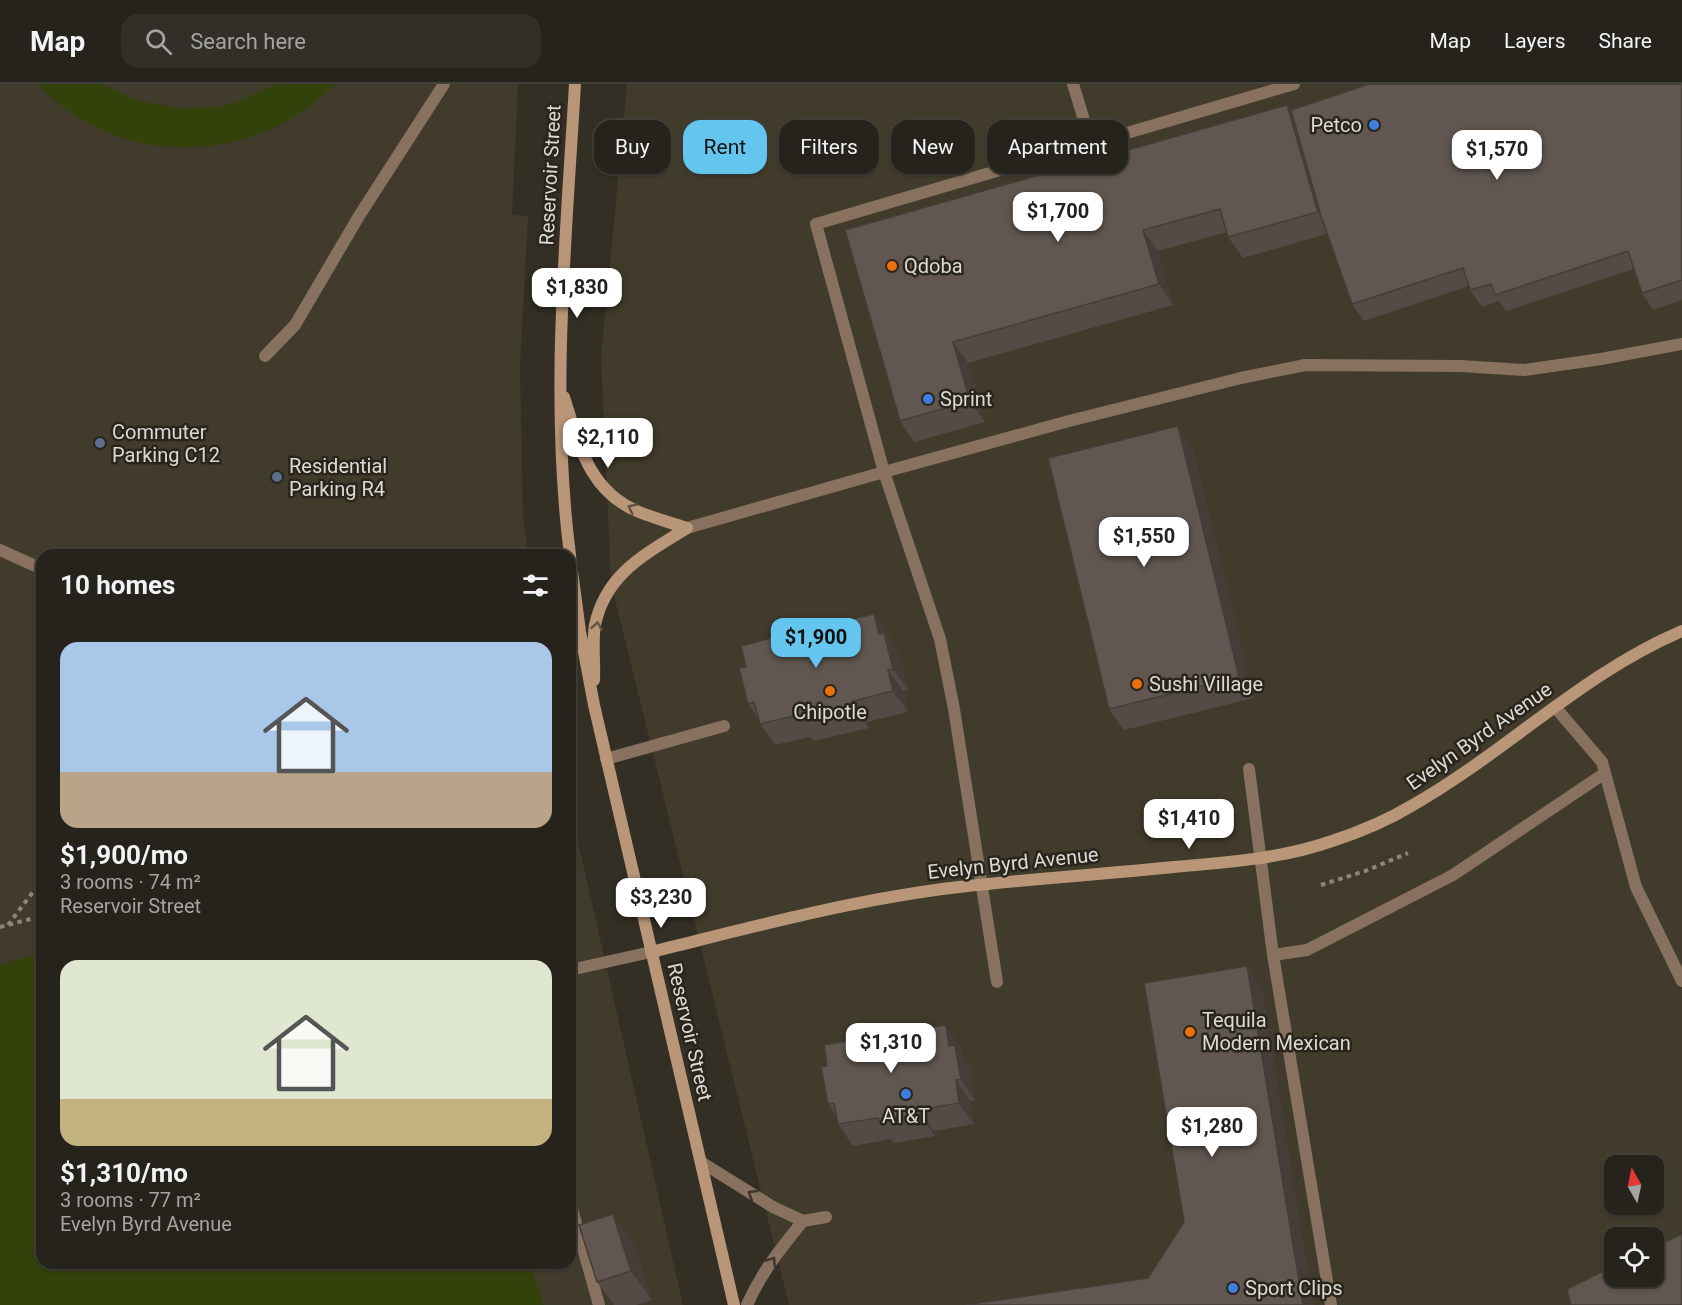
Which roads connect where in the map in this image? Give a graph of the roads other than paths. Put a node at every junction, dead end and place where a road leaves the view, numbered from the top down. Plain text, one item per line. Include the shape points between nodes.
1 (444, 84) edge
2 (575, 84) edge
3 (1073, 84) edge
4 (1294, 84) edge
5 (1084, 120) edge
6 (1128, 131) edge
7 (987, 173) edge
8 (1682, 344) edge
9 (266, 356) dead end
10 (560, 383) junction
11 (884, 472) junction
12 (687, 528) junction
13 (569, 549) edge
14 (0, 550) edge
15 (36, 565) edge
16 (576, 601) edge
17 (1682, 631) edge
18 (594, 705) junction
19 (1555, 707) junction
20 (724, 726) dead end
21 (606, 759) junction
22 (1249, 769) dead end
23 (1605, 773) junction
24 (1262, 858) junction
25 (981, 885) junction
26 (651, 952) junction
27 (1273, 955) junction
28 (576, 969) edge
29 (1682, 981) edge
30 (997, 982) dead end
31 (700, 1162) junction
32 (826, 1217) dead end
33 (803, 1221) junction
34 (576, 1223) edge
35 (599, 1305) edge
36 (734, 1305) edge
37 (747, 1305) edge
38 (1331, 1305) edge

1 - 9 street via 295,325
2 - 10 main road, Reservoir Street
3 - 5 street
4 - 6 street
7 - 11 street via 816,224
8 - 11 street via 1524,370 1305,365 1069,421
12 -> 10 main road via 637,511 602,486 590,470
10 - 13 main road, Reservoir Street
11 - 12 street
11 - 25 street via 940,639
18 -> 12 main road via 595,626 604,600 618,576 635,561
14 - 15 street
16 - 18 main road, Reservoir Street
17 - 19 main road, Evelyn Byrd Avenue via 1609,669
18 - 21 main road, Reservoir Street
19 - 23 street via 1602,762
19 - 24 main road, Evelyn Byrd Avenue via 1431,795 1392,817 1329,842
20 - 21 street
21 - 26 main road, Reservoir Street
22 - 24 street
23 - 27 street via 1453,875 1307,950
23 - 29 street via 1636,887
24 - 25 main road, Evelyn Byrd Avenue
24 - 27 street
25 - 26 main road, Evelyn Byrd Avenue via 843,906
25 - 30 street
26 - 28 street
26 - 31 main road, Reservoir Street
27 - 38 street
33 -> 31 street
31 - 36 main road, Reservoir Street
32 - 33 street
37 -> 33 street via 774,1257
34 - 35 street

